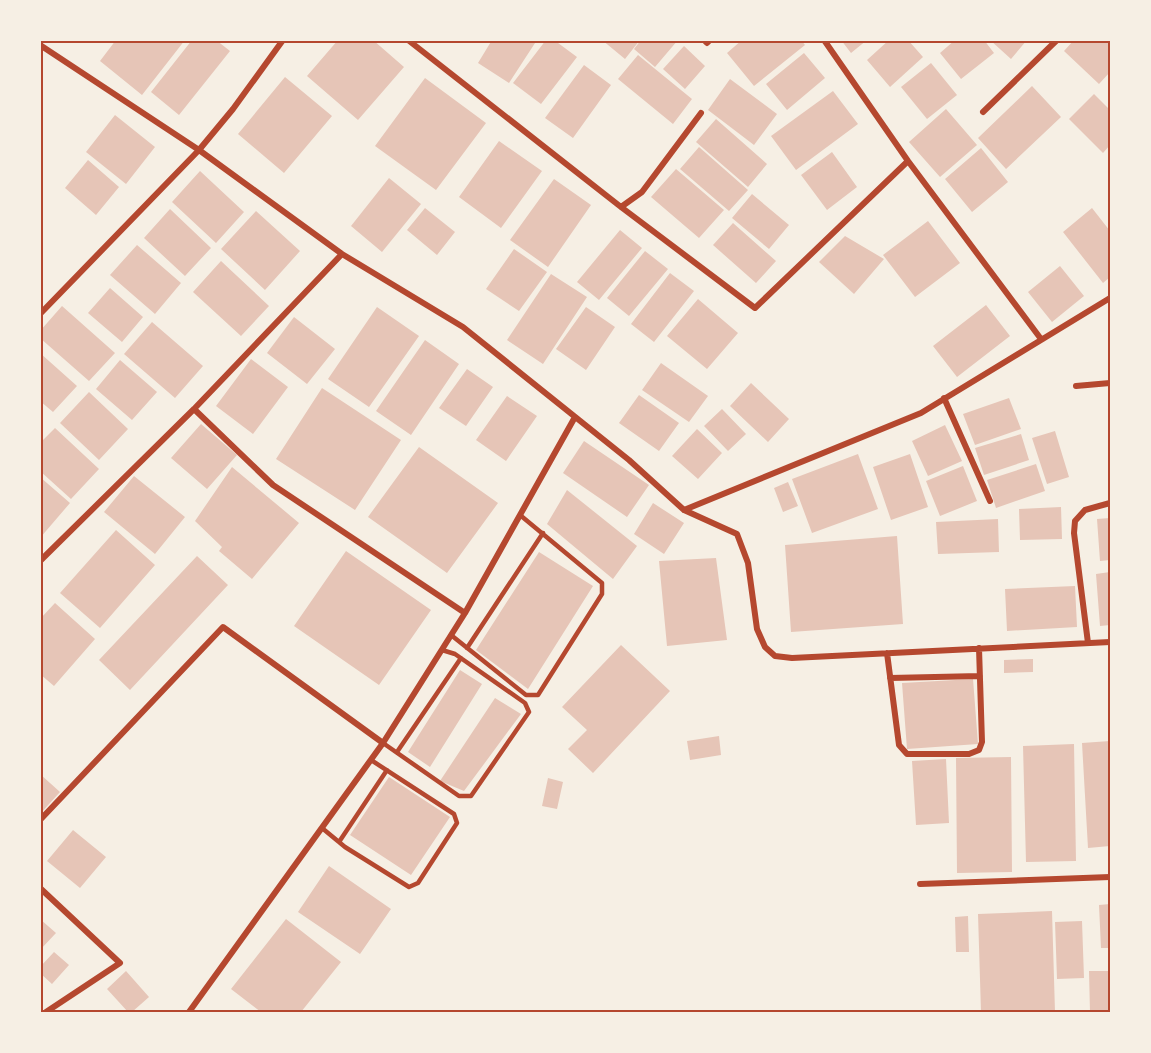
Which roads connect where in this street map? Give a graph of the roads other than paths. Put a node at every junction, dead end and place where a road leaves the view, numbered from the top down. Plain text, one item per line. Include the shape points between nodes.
1 (283, 40) edge
2 (408, 40) edge
3 (704, 40) edge
4 (710, 40) edge
5 (824, 40) edge
6 (1057, 40) edge
7 (40, 45) edge
8 (983, 112) dead end
9 (701, 113) dead end
10 (200, 150) junction
11 (908, 161) junction
12 (621, 207) junction
13 (342, 254) junction
14 (1110, 298) edge
15 (40, 314) edge
16 (1041, 339) junction
17 (1110, 383) edge
18 (1076, 386) dead end
19 (944, 398) junction
20 (194, 409) junction
21 (575, 417) junction
22 (990, 501) dead end
23 (1110, 503) edge
24 (684, 510) junction
25 (520, 514) junction
26 (543, 533) junction
27 (40, 561) edge
28 (465, 613) junction
29 (451, 635) junction
30 (1110, 642) edge
31 (1088, 643) junction
32 (467, 648) junction
33 (979, 648) junction
34 (442, 650) junction
35 (887, 653) junction
36 (461, 658) junction
37 (980, 676) junction
38 (890, 678) junction
39 (383, 743) junction
40 (397, 752) junction
41 (371, 760) junction
42 (387, 770) junction
43 (40, 820) edge
44 (322, 828) junction
45 (339, 842) junction
46 (1110, 877) edge
47 (920, 884) dead end
48 (40, 888) edge
49 (46, 1012) edge
50 (189, 1012) edge

1 - 10 street
2 - 12 street
3 - 4 street
5 - 11 street
6 - 8 street
7 - 10 street
9 - 12 street via 642,192
10 - 13 street
10 - 15 street
11 - 12 street via 755,308
11 - 16 street
13 - 20 street
13 - 21 street via 463,327
14 - 16 street
16 - 19 street
17 - 18 street
19 - 22 street
19 - 24 street via 921,412
20 - 27 street
20 - 28 street via 273,485
21 - 24 street
21 - 25 street
23 - 31 street via 1085,510 1075,521
24 - 35 street via 737,534 748,562 757,628 765,647 775,656
25 - 26 lane
25 - 28 street
26 - 32 lane
26 - 32 lane via 602,583 602,594 538,695 526,695
28 - 29 street
29 - 32 lane
29 - 34 street
30 - 31 street
31 - 33 street
33 - 35 street
33 - 37 street
34 - 36 lane
34 - 39 street
35 - 38 street
36 - 40 lane
36 - 40 lane via 525,703 529,711 471,796 459,796
37 - 38 street
37 - 38 street via 982,742 979,750 969,754 907,754 899,745
39 - 40 lane
39 - 41 street
39 - 43 street via 223,627
41 - 42 lane
41 - 44 street
42 - 45 lane
42 - 45 lane via 454,814 457,823 418,883 409,887
44 - 45 lane
44 - 50 street
46 - 47 street
48 - 49 street via 120,963

